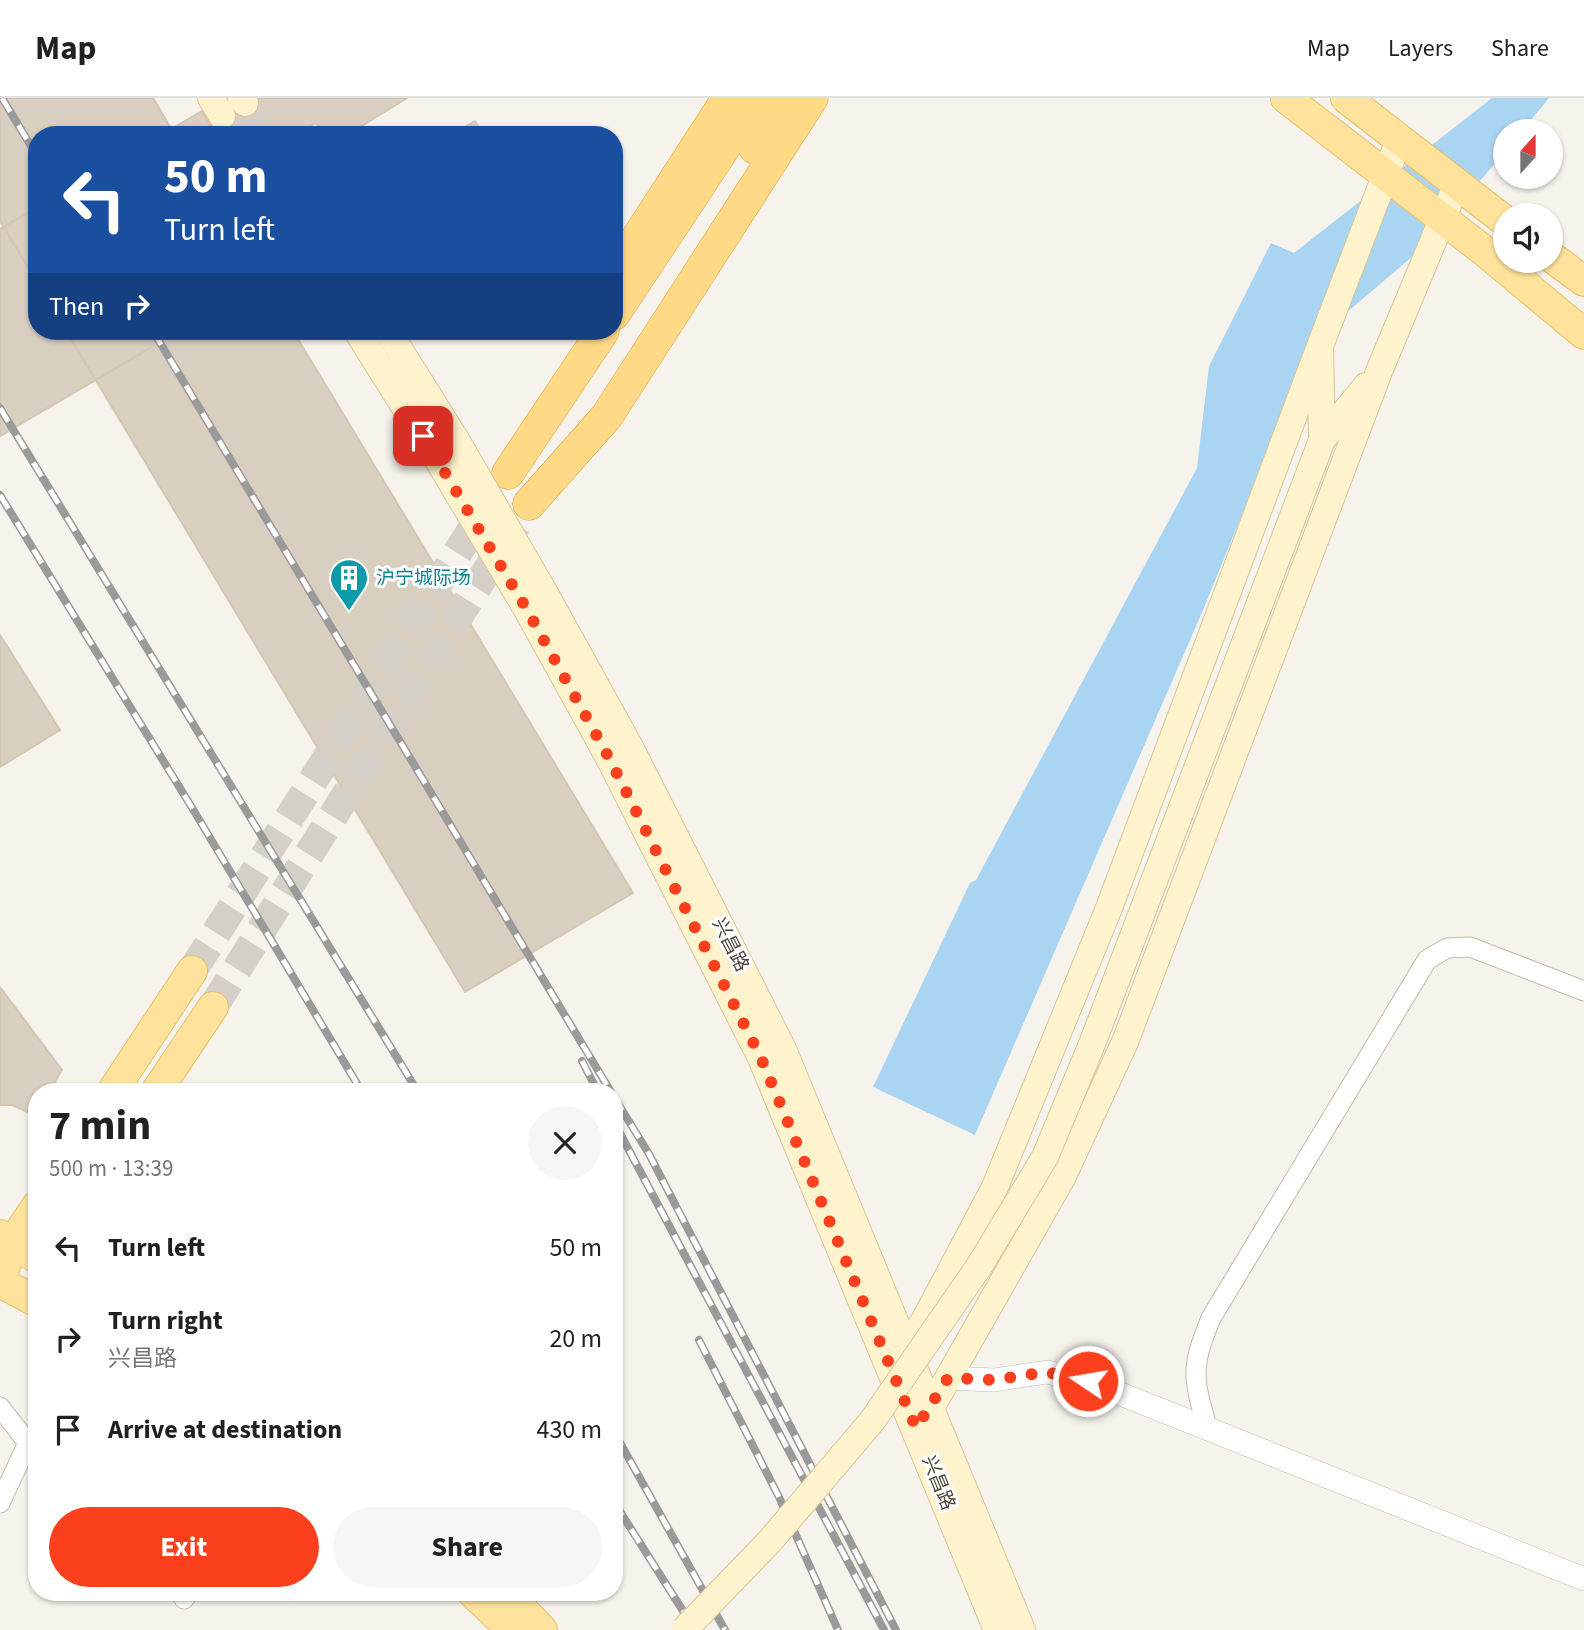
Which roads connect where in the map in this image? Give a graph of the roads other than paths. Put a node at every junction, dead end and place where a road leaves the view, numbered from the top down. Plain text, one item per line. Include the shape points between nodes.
1 (728, 98) edge
2 (757, 98) edge
3 (786, 98) edge
4 (812, 98) edge
5 (1286, 98) edge
6 (1346, 98) edge
7 (1392, 135) junction
8 (1377, 170) junction
9 (1457, 184) junction
10 (1493, 211) edge
11 (1442, 219) junction
12 (623, 260) edge
13 (1563, 266) edge
14 (1584, 281) edge
15 (623, 300) edge
16 (1584, 334) edge
17 (364, 340) edge
18 (392, 340) edge
19 (573, 340) edge
20 (597, 340) edge
21 (1320, 346) junction
22 (1380, 369) junction
23 (1322, 440) junction
24 (447, 450) junction
25 (537, 603) junction
26 (192, 971) tunnel mouth
27 (1584, 991) edge
28 (213, 1007) tunnel mouth
29 (118, 1083) edge
30 (162, 1083) edge
31 (28, 1223) edge
32 (16, 1245) edge
33 (28, 1269) edge
34 (0, 1282) edge
35 (28, 1297) edge
36 (905, 1346) junction
37 (890, 1368) junction
38 (948, 1378) junction
39 (0, 1407) edge
40 (923, 1418) junction
41 (1208, 1430) junction
42 (28, 1437) edge
43 (28, 1449) edge
44 (0, 1503) edge
45 (1584, 1578) edge
46 (481, 1601) edge
47 (514, 1601) edge
48 (512, 1630) edge
49 (541, 1630) edge
50 (684, 1630) edge
51 (998, 1630) edge
52 (1022, 1630) edge

1 - 12 highway
2 - 15 highway
3 - 4 highway via 529,504 607,416
5 - 8 main road
6 - 7 main road
7 - 8 main road
7 - 9 main road
8 - 11 main road
8 - 21 main road
9 - 10 main road
9 - 11 main road
11 - 16 main road
11 - 22 main road
13 - 14 main road
17 - 24 main road, 兴昌路
18 - 24 main road, 兴昌路
19 - 20 highway via 508,473
21 - 23 main road
21 - 36 main road via 1109,908 1000,1175 924,1321
22 - 23 main road
22 - 38 main road via 1125,1042 1063,1176
23 - 50 main road, bridge via 1045,1157 980,1265 872,1421 770,1541
24 - 25 main road, 兴昌路, bridge
25 - 36 main road, 兴昌路 via 630,747 783,1049
25 - 37 main road, 兴昌路 via 609,758 761,1058
26 - 29 main road
27 - 41 street via 1470,947 1447,948 1427,960 1211,1318 1196,1353 1195,1387
28 - 30 main road
31 - 32 main road
32 - 34 main road
33 - 34 main road
34 - 35 main road
36 - 37 main road
36 - 40 main road, 兴昌路
37 - 40 main road, 兴昌路
38 - 40 main road
38 - 41 street via 994,1380 1046,1372 1088,1381
39 - 42 street
40 - 51 main road, 兴昌路
40 - 52 main road, 兴昌路
41 - 45 street
43 - 44 street
46 - 48 main road
47 - 49 main road

